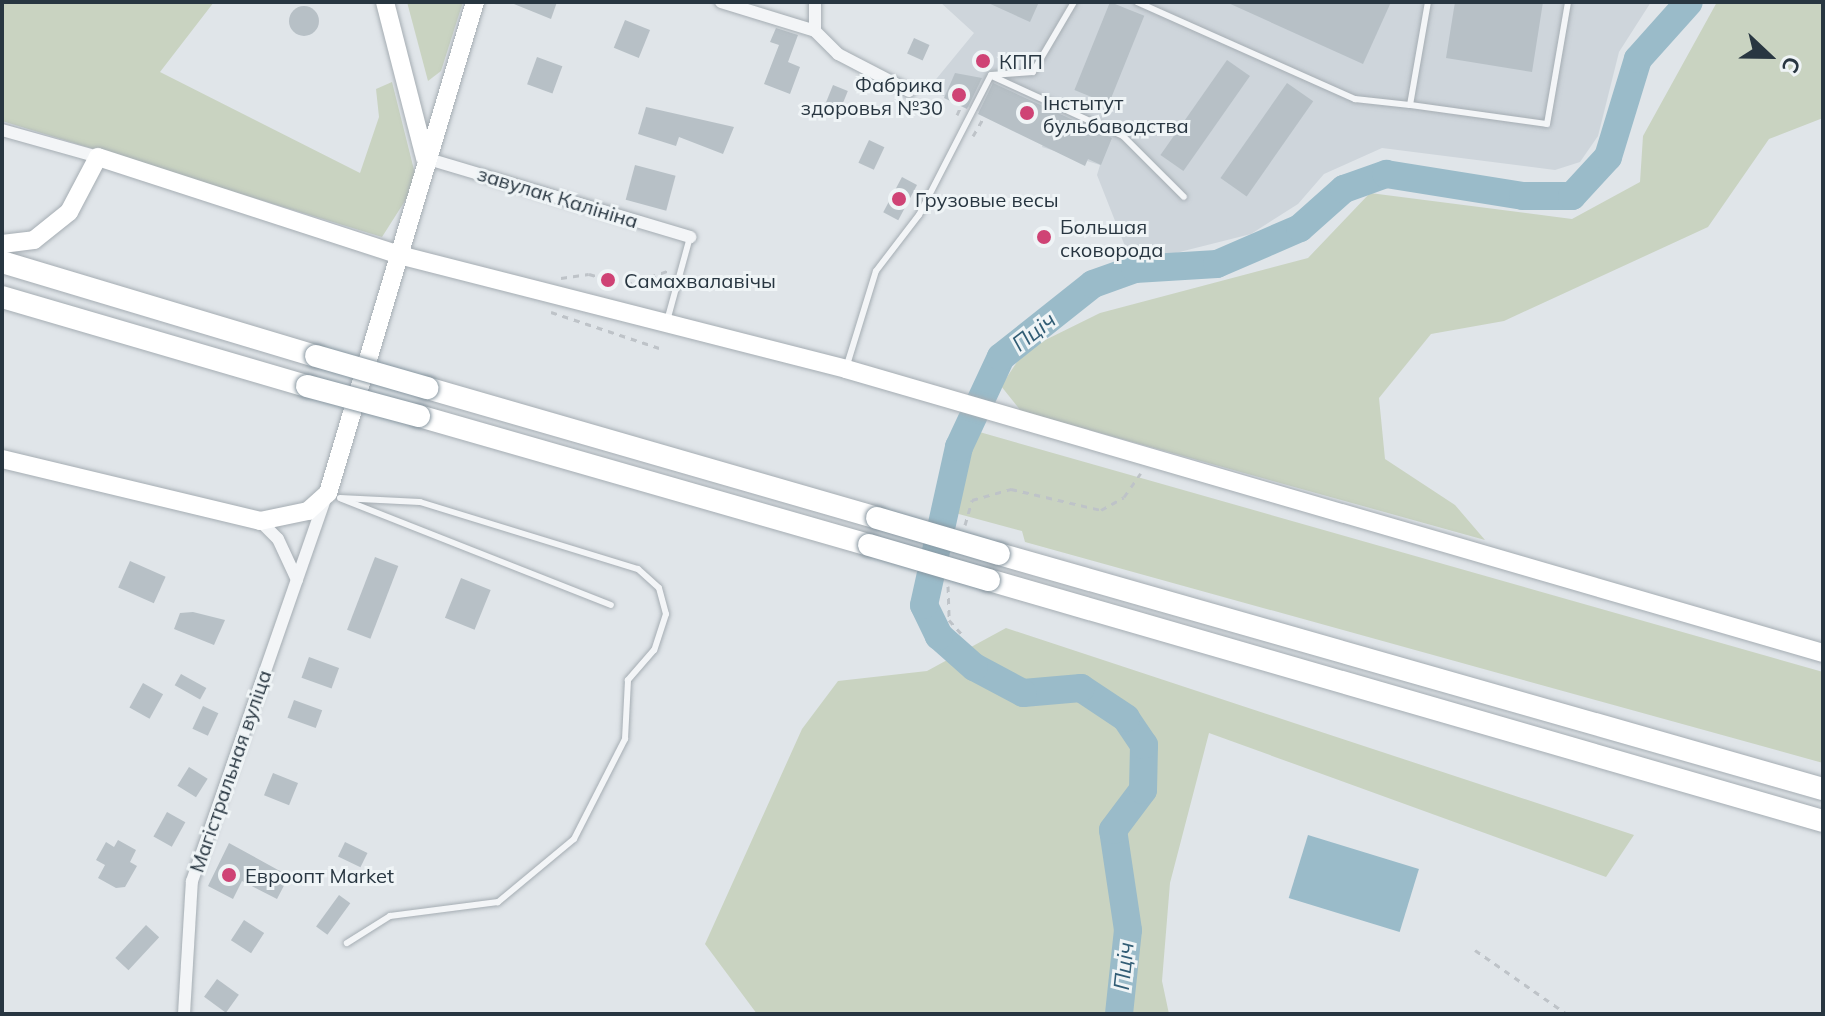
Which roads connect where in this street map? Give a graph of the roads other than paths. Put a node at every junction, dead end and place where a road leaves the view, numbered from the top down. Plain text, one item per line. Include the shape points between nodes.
1 (385, 2) edge
2 (475, 2) edge
3 (721, 2) edge
4 (815, 2) edge
5 (1074, 2) edge
6 (1137, 2) edge
7 (1428, 2) edge
8 (1568, 2) edge
9 (815, 31) junction
10 (991, 75) junction
11 (909, 91) dead end
12 (1410, 105) junction
13 (2, 130) edge
14 (98, 157) junction
15 (425, 158) junction
16 (1184, 197) dead end
17 (690, 237) joint
18 (2, 244) edge
19 (399, 255) junction
20 (2, 262) edge
21 (2, 297) edge
22 (667, 324) junction
23 (846, 369) junction
24 (2, 459) edge
25 (334, 495) junction
26 (260, 521) junction
27 (297, 580) junction
28 (611, 605) dead end
29 (1823, 653) edge
30 (1823, 789) edge
31 (1823, 821) edge
32 (347, 943) dead end
33 (184, 1014) edge

1 - 15 street
2 - 15 street
3 - 9 street
4 - 9 street
5 - 10 lane via 1033,72
6 - 12 lane via 1355,99
7 - 12 lane
8 - 12 lane via 1547,124
9 - 11 street via 838,54
10 - 16 lane via 1123,136
10 - 23 lane via 919,215 876,271
13 - 14 street
14 - 18 street via 69,212 34,240
14 - 19 street
15 - 17 street, завулак Калініна
15 - 19 street
17 - 22 lane
19 - 22 street
19 - 25 street
20 - 30 highway, bridge
21 - 31 highway, bridge
22 - 23 street
23 - 29 street
24 - 26 street
25 - 26 street via 308,511
25 - 27 street, Магістральная вуліца
25 - 28 lane
25 - 32 lane via 420,502 638,569 659,588 666,614 654,650 628,680 625,739 574,839 498,902 390,916
26 - 27 street via 278,539
27 - 33 street, Магістральная вуліца via 192,881

